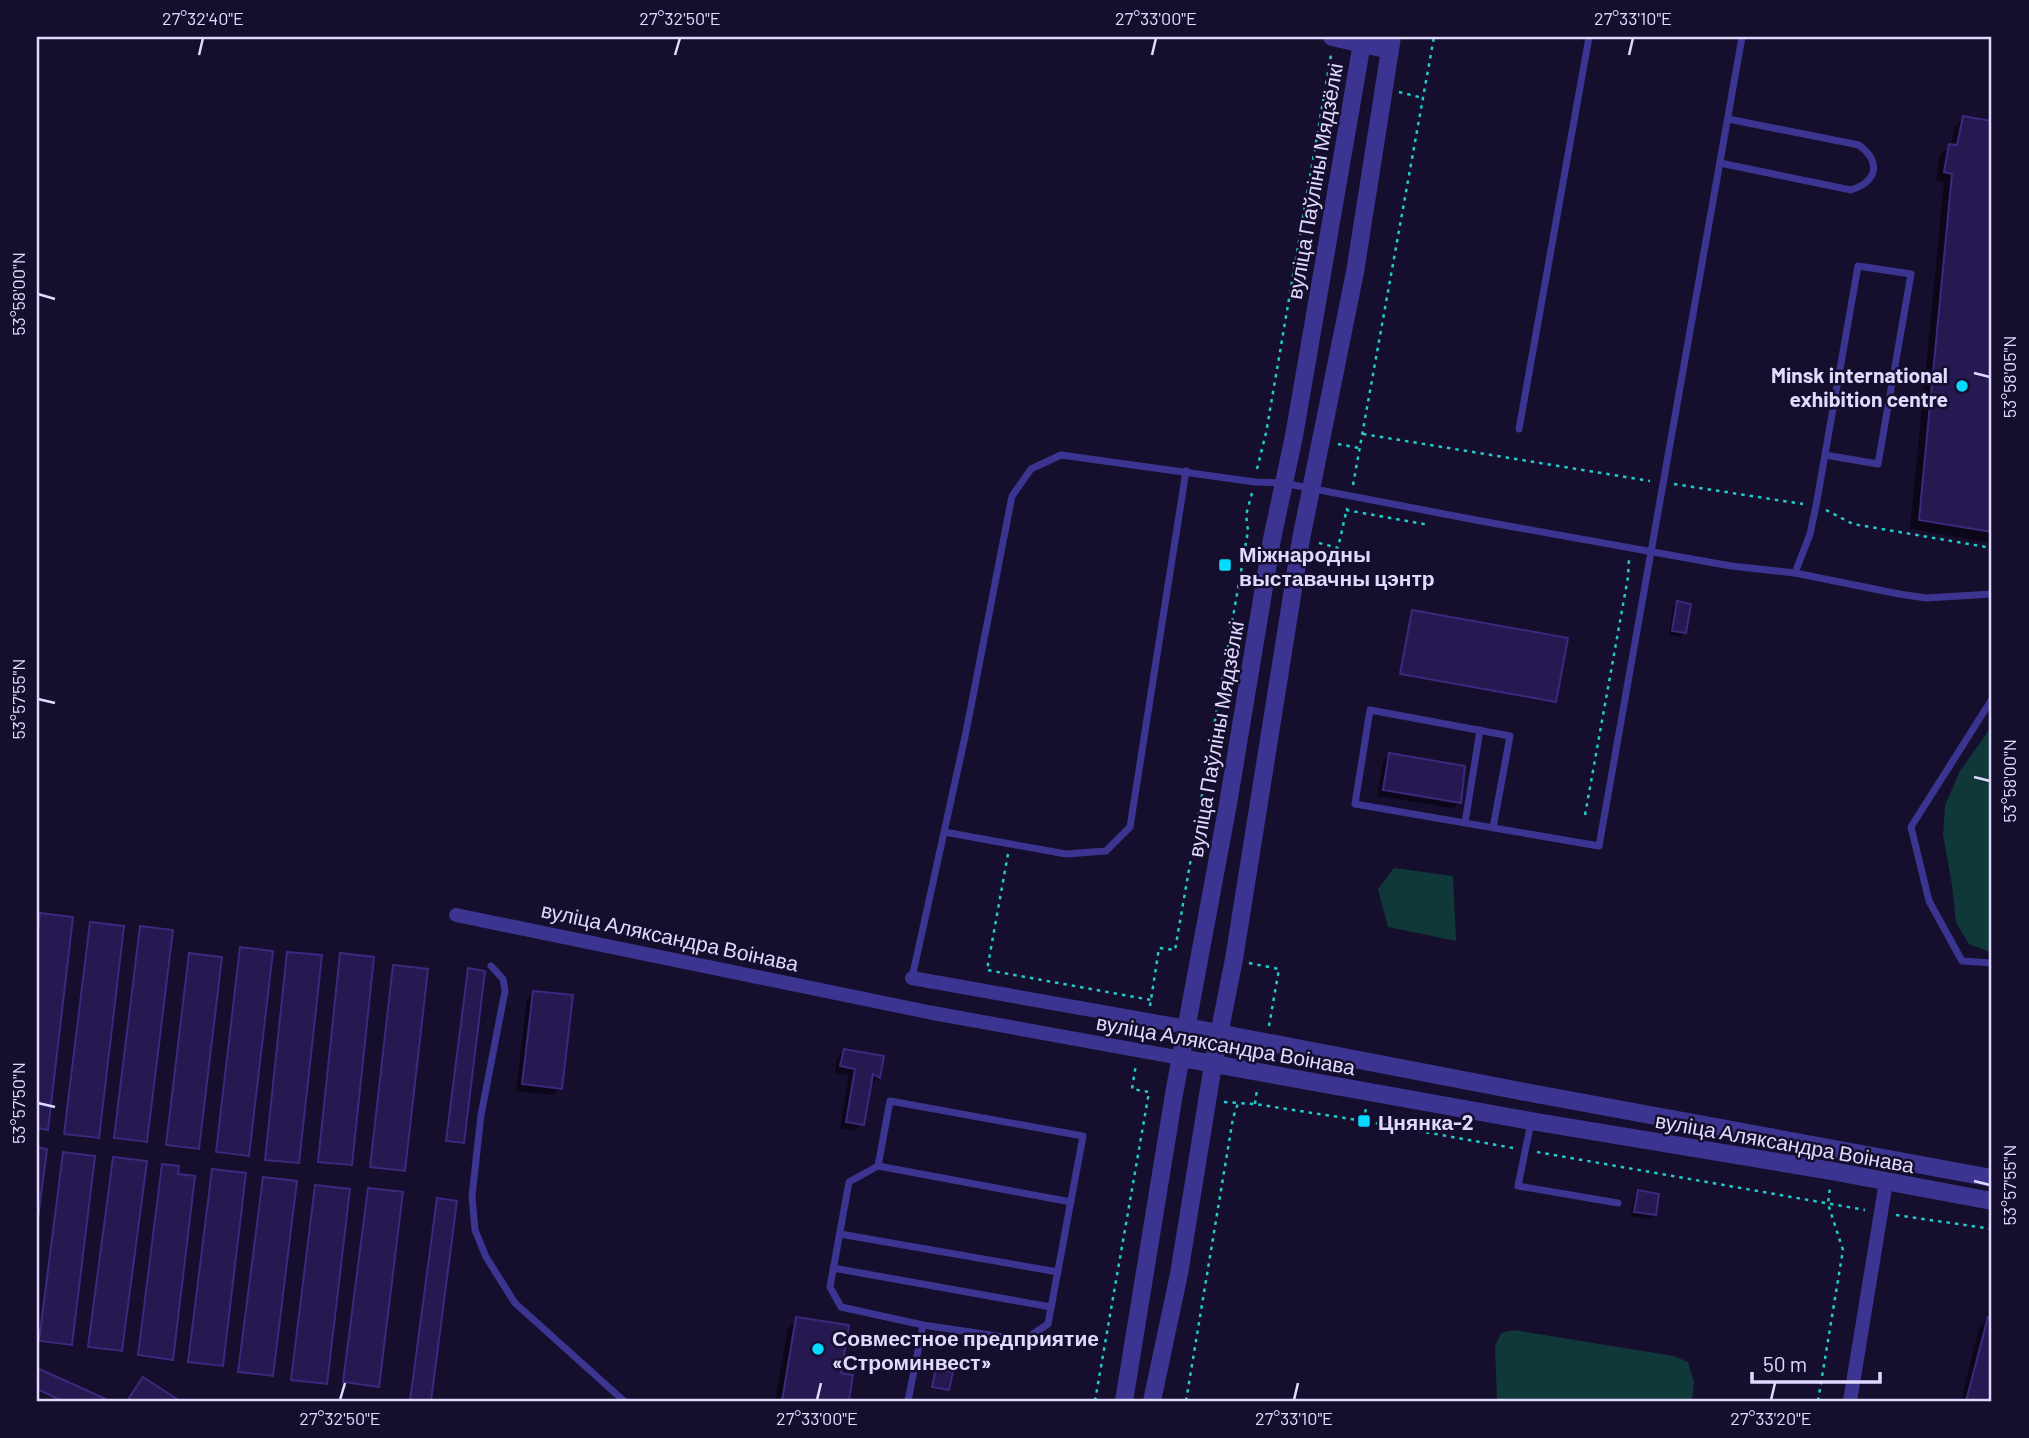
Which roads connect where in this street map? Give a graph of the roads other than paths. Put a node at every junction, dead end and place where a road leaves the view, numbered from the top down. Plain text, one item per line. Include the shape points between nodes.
1 (1333, 37) edge
2 (1589, 37) edge
3 (1742, 37) edge
4 (1362, 40) edge
5 (1391, 43) edge
6 (1728, 119) junction
7 (1720, 163) junction
8 (1519, 429) dead end
9 (1825, 455) junction
10 (1186, 471) junction
11 (1283, 483) junction
12 (1311, 488) junction
13 (1652, 551) junction
14 (1795, 573) junction
15 (1992, 594) edge
16 (1992, 698) edge
17 (1480, 730) junction
18 (1465, 823) junction
19 (1493, 828) junction
20 (944, 832) junction
21 (456, 915) dead end
22 (1992, 963) edge
23 (491, 966) dead end
24 (912, 978) joint
25 (1187, 1027) junction
26 (1219, 1033) junction
27 (1181, 1058) junction
28 (1213, 1065) junction
29 (1531, 1121) junction
30 (1807, 1144) junction
31 (878, 1166) junction
32 (1803, 1168) junction
33 (1992, 1178) edge
34 (1886, 1182) junction
35 (1992, 1201) edge
36 (1071, 1202) junction
37 (1618, 1203) dead end
38 (839, 1234) junction
39 (833, 1268) junction
40 (1058, 1272) junction
41 (1051, 1307) junction
42 (923, 1325) junction
43 (624, 1401) edge
44 (908, 1401) edge
45 (1124, 1401) edge
46 (1152, 1401) edge
47 (1850, 1401) edge

1 - 4 street
2 - 8 lane
3 - 6 lane
4 - 5 street
4 - 11 street, вуліца Паўліны Мядзёлкі
5 - 12 street via 1355,272
6 - 7 lane
6 - 7 lane via 1859,145 1874,164 1871,178 1851,190
7 - 13 lane
9 - 9 lane via 1858,266 1911,274 1878,464
9 - 14 lane via 1810,534
10 - 11 lane
10 - 20 lane via 1061,455 1031,469 1012,496
10 - 20 lane via 1130,827 1106,851 1066,853
11 - 12 lane
11 - 25 street, вуліца Паўліны Мядзёлкі
12 - 13 lane
12 - 26 street
13 - 14 lane
13 - 19 lane via 1599,846
14 - 15 lane via 1926,598
16 - 22 lane via 1911,827 1928,901 1962,961
17 - 18 lane
17 - 18 lane via 1370,710 1355,804
17 - 19 lane via 1510,736
18 - 19 lane
20 - 24 lane
21 - 27 street, вуліца Аляксандра Воінава via 933,1013
23 - 43 lane via 503,979 505,991 481,1115 472,1196 475,1230 515,1304
24 - 25 street, вуліца Аляксандра Воінава
25 - 26 street, вуліца Аляксандра Воінава
25 - 27 street, вуліца Паўліны Мядзёлкі
26 - 28 street
26 - 30 street, вуліца Аляксандра Воінава
27 - 28 street, вуліца Аляксандра Воінава
27 - 45 street, вуліца Паўліны Мядзёлкі
28 - 29 street, вуліца Аляксандра Воінава
28 - 46 street via 1179,1274
29 - 32 street, вуліца Аляксандра Воінава
29 - 37 lane via 1518,1186
30 - 32 street
30 - 33 street, вуліца Аляксандра Воінава
31 - 36 lane
31 - 36 lane via 890,1101 1083,1136
31 - 38 lane via 849,1182
32 - 34 street, вуліца Аляксандра Воінава
34 - 35 street, вуліца Аляксандра Воінава
34 - 47 street
36 - 40 lane
38 - 39 lane
38 - 40 lane
39 - 41 lane
39 - 42 lane via 830,1287 841,1307
40 - 41 lane
41 - 42 lane via 1048,1324 1024,1340
42 - 44 lane

